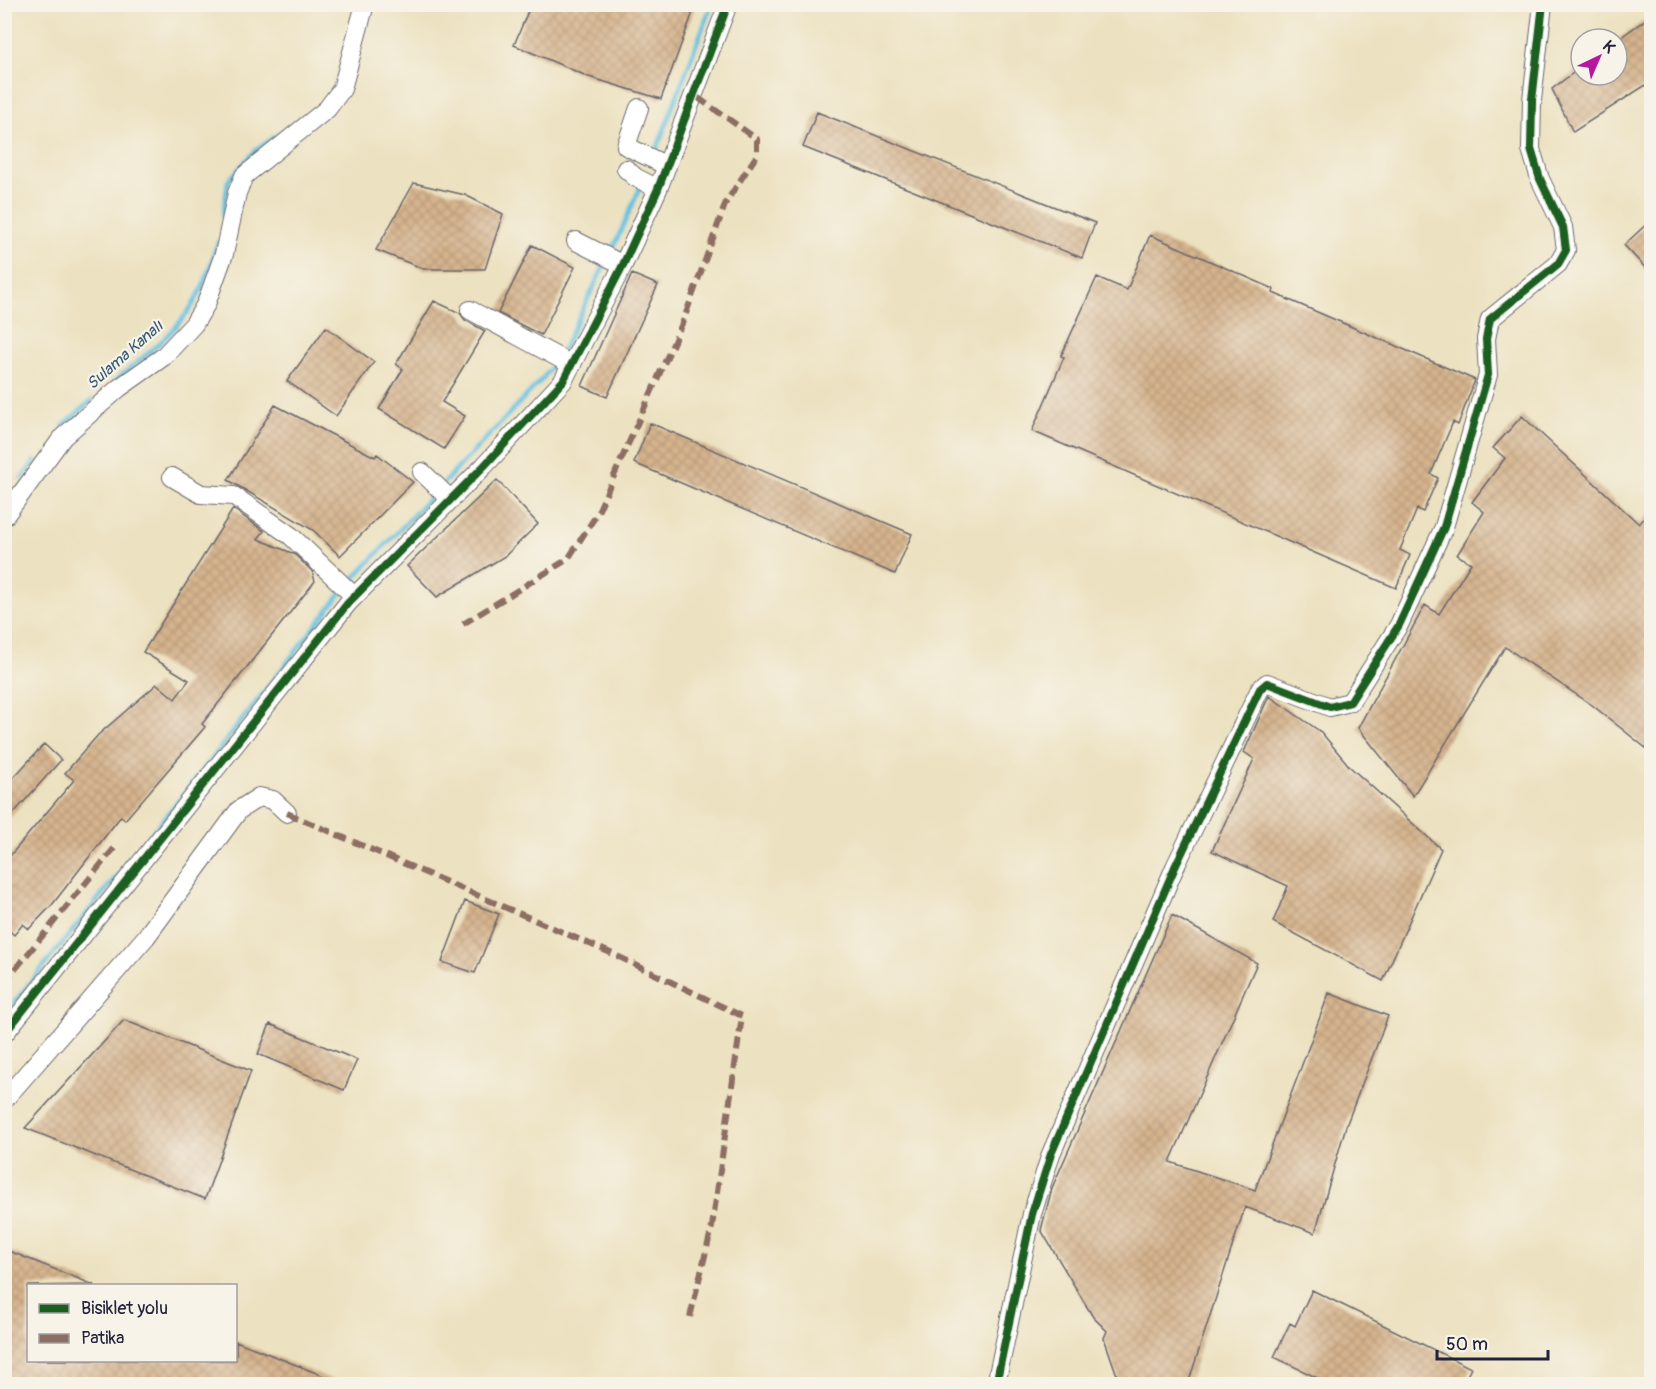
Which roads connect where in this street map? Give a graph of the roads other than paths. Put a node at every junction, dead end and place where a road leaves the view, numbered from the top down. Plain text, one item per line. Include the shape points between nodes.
1 (365, 4) edge
2 (728, 4) edge
3 (1543, 4) edge
4 (639, 108) dead end
5 (658, 162) junction
6 (631, 173) dead end
7 (655, 187) junction
8 (576, 241) dead end
9 (613, 260) junction
10 (470, 309) dead end
11 (562, 359) junction
12 (426, 476) dead end
13 (172, 477) dead end
14 (448, 497) junction
15 (4, 517) edge
16 (349, 590) junction
17 (287, 813) dead end
18 (4, 1034) edge
19 (4, 1100) edge
20 (996, 1384) edge

1 - 15 street via 342,89 327,109 244,176 224,254 206,304 194,324 163,357 119,388 63,438
2 - 5 street
3 - 20 street via 1532,100 1532,149 1540,179 1563,227 1566,250 1558,264 1491,319 1486,339 1488,375 1444,527 1399,625 1350,702 1330,707 1268,682 1260,689 1175,867 1051,1154 1032,1214
4 - 5 street via 626,146
5 - 7 street
6 - 7 street
7 - 9 street
8 - 9 street
9 - 11 street
10 - 11 street
11 - 14 street via 563,381
12 - 14 street
13 - 16 street via 201,494 234,495 291,536
14 - 16 street
16 - 18 street
17 - 19 street via 273,800 259,797 239,810 146,937

